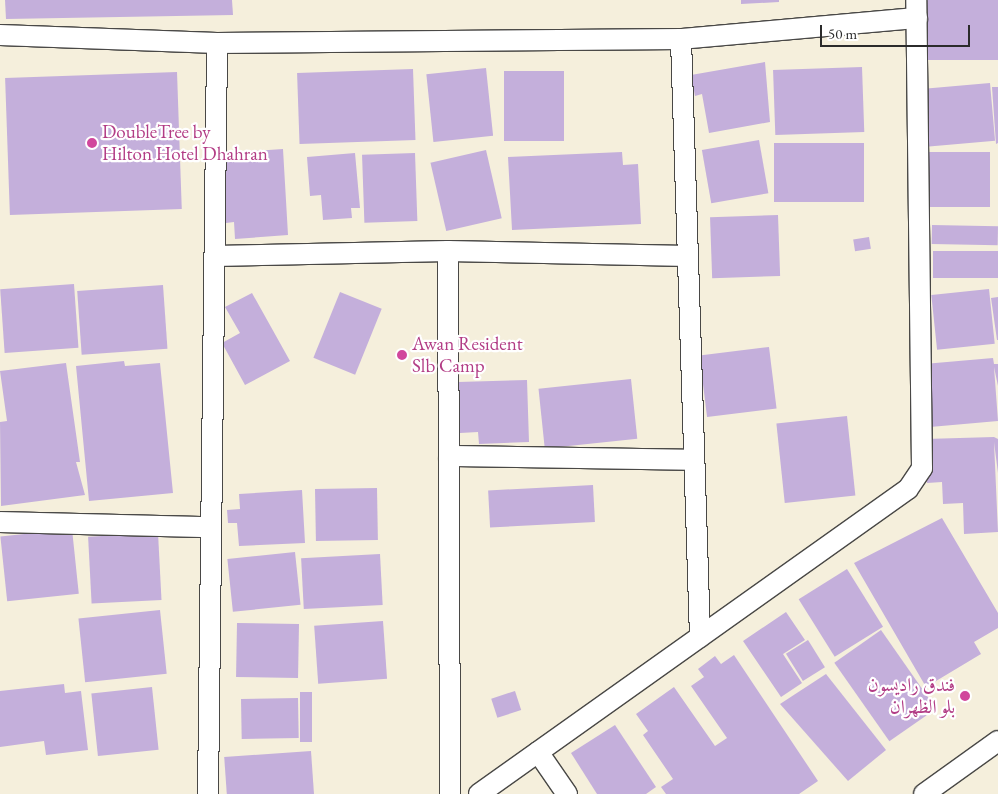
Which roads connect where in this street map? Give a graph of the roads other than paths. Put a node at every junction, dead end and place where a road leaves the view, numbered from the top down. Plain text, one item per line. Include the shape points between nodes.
1 (917, 9) edge
2 (0, 35) edge
3 (681, 38) junction
4 (217, 43) junction
5 (448, 251) junction
6 (215, 256) junction
7 (688, 256) junction
8 (449, 456) junction
9 (694, 460) junction
10 (0, 522) edge
11 (211, 527) junction
12 (700, 637) junction
13 (998, 741) edge
14 (538, 752) junction
15 (208, 794) edge
16 (450, 794) edge
17 (479, 794) edge
18 (567, 794) edge
19 (924, 794) edge

1 - 3 street
1 - 12 street via 922,468 908,489
2 - 4 street
3 - 4 street
3 - 7 street
4 - 6 street
5 - 6 street
5 - 7 street
5 - 8 street
6 - 11 street
7 - 9 street
8 - 9 street
8 - 16 street
9 - 12 street
10 - 11 street
11 - 15 street
12 - 14 street
13 - 19 street
14 - 17 street
14 - 18 street

